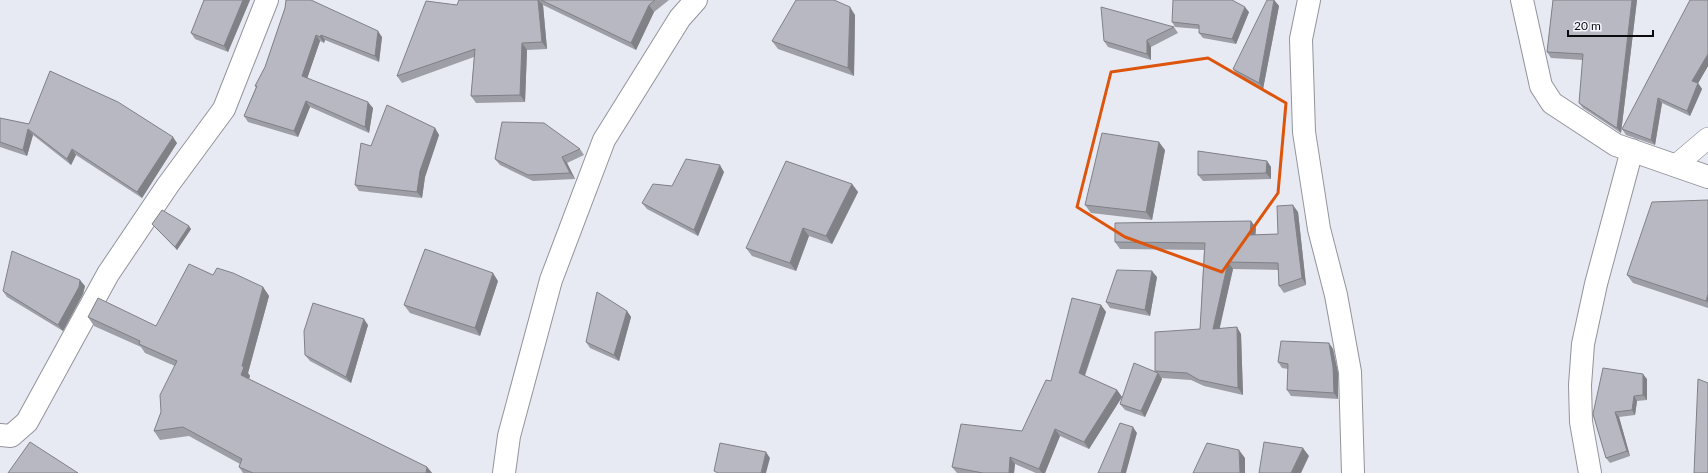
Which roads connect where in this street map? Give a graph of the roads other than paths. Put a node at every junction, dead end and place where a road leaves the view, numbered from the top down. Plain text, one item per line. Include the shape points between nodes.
1 (267, 0) edge
2 (696, 0) edge
3 (1309, 0) edge
4 (1522, 0) edge
5 (1708, 138) edge
6 (1632, 150) junction
7 (1675, 166) junction
8 (1708, 177) edge
9 (0, 435) edge
10 (504, 473) edge
11 (1353, 473) edge
12 (1590, 473) edge

1 - 9 street via 224,109 168,185 108,274 27,422 11,436
2 - 10 street via 680,18 604,140 552,280 509,436
3 - 11 street via 1301,39 1304,132 1319,229 1336,295 1350,372
4 - 6 street via 1541,86 1552,103 1616,145
5 - 7 street
6 - 7 street
6 - 12 street via 1596,284 1583,344 1581,422
7 - 8 street

